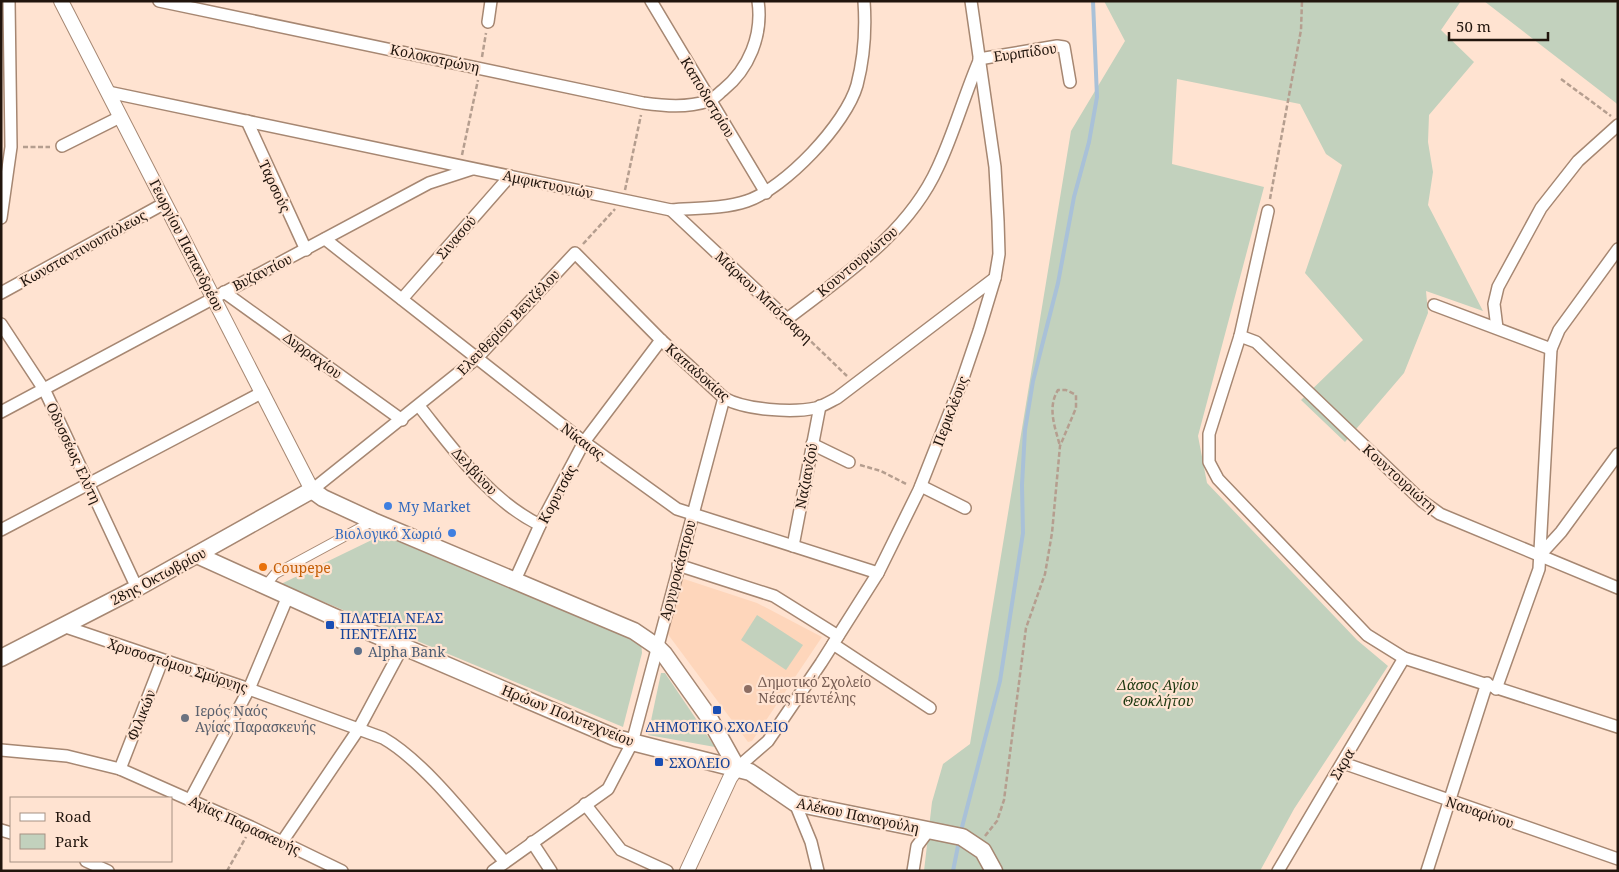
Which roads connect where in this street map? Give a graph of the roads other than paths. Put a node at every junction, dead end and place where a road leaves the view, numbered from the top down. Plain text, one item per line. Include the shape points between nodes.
1 (9, 1) edge
2 (61, 1) edge
3 (159, 1) edge
4 (491, 1) edge
5 (651, 1) edge
6 (758, 1) edge
7 (864, 1) edge
8 (972, 1) edge
9 (488, 22) road end
10 (5, 30) edge
11 (979, 59) junction
12 (1070, 82) dead end
13 (108, 92) junction
14 (710, 101) junction
15 (120, 117) junction
16 (247, 121) junction
17 (1618, 123) edge
18 (62, 146) road end
19 (473, 168) junction
20 (510, 176) junction
21 (766, 193) junction
22 (165, 203) junction
23 (671, 210) junction
24 (1268, 211) road end
25 (1, 218) edge
26 (325, 239) junction
27 (1618, 249) edge
28 (306, 250) junction
29 (575, 253) joint
30 (995, 278) junction
31 (1, 293) edge
32 (219, 294) junction
33 (402, 299) junction
34 (1434, 305) dead end
35 (787, 318) joint
36 (1, 324) edge
37 (1497, 328) junction
38 (1240, 336) junction
39 (661, 340) junction
40 (1551, 349) junction
41 (477, 358) junction
42 (45, 390) junction
43 (263, 392) junction
44 (724, 398) junction
45 (419, 406) junction
46 (820, 406) junction
47 (1, 412) edge
48 (402, 420) junction
49 (584, 442) junction
50 (812, 444) junction
51 (1618, 454) edge
52 (850, 462) road end
53 (88, 485) junction
54 (920, 488) junction
55 (312, 490) junction
56 (965, 508) dead end
57 (692, 514) junction
58 (373, 521) junction
59 (540, 525) junction
60 (1, 530) edge
61 (233, 535) junction
62 (794, 546) junction
63 (197, 554) junction
64 (1540, 555) junction
65 (678, 565) junction
66 (232, 569) junction
67 (878, 573) junction
68 (515, 580) junction
69 (266, 585) junction
70 (136, 588) junction
71 (1618, 588) edge
72 (288, 596) junction
73 (63, 626) junction
74 (836, 640) junction
75 (403, 646) junction
76 (656, 646) junction
77 (1, 658) edge
78 (1404, 658) junction
79 (162, 661) junction
80 (1492, 686) junction
81 (249, 689) junction
82 (930, 708) dead end
83 (1618, 727) edge
84 (358, 730) junction
85 (632, 743) junction
86 (1, 750) edge
87 (1342, 763) junction
88 (737, 768) junction
89 (120, 769) junction
90 (190, 800) junction
91 (1450, 802) junction
92 (796, 803) junction
93 (585, 804) junction
94 (928, 830) junction
95 (282, 842) junction
96 (532, 842) junction
97 (1618, 859) edge
98 (504, 861) junction
99 (88, 862) edge
100 (108, 871) edge
101 (342, 871) edge
102 (493, 871) edge
103 (551, 871) edge
104 (668, 871) edge
105 (687, 871) edge
106 (818, 871) edge
107 (913, 871) edge
108 (994, 871) edge
109 (1278, 871) edge
110 (1427, 871) edge

1 - 10 street
2 - 13 street, Γεωργίου Παπανδρέου
3 - 14 street, Κολοκοτρώνη via 643,103 677,106
4 - 9 street
5 - 14 street, Καποδιστρίου
6 - 14 street via 756,36 748,61 731,84
7 - 21 street, Αμφικτυονιών via 864,46 856,87 830,132
8 - 11 street, Περικλέους
10 - 25 street via 11,147
11 - 12 street, Ευριπίδου via 1064,47
11 - 30 street, Περικλέους via 997,192 999,254
11 - 35 street, Κουντουριώτου via 938,168 913,210 858,264
13 - 15 street, Γεωργίου Παπανδρέου
13 - 16 street, Αμφικτυονιών
14 - 21 street, Καποδιστρίου
15 - 18 street
15 - 22 street, Γεωργίου Παπανδρέου
16 - 19 street, Αμφικτυονιών
16 - 28 street, Ταρσούς
17 - 37 street via 1578,161 1537,216 1498,287 1494,304
19 - 20 street, Αμφικτυονιών
19 - 26 street, Βυζαντίου via 429,183
20 - 23 street, Αμφικτυονιών
20 - 33 street, Σινασού
21 - 23 street, Αμφικτυονιών via 745,202
22 - 31 street, Κωνσταντινουπόλεως
22 - 32 street, Γεωργίου Παπανδρέου
23 - 35 street, Μάρκου Μπότσαρη
24 - 38 street
26 - 28 street, Βυζαντίου
26 - 33 street, Νίκαιας
27 - 40 street via 1559,330
28 - 32 street, Βυζαντίου
29 - 39 street, Καπαδοκίας
29 - 41 street, Ελευθερίου Βενιζέλου
30 - 46 street, Καπαδοκίας via 856,385
30 - 54 street, Περικλέους via 964,376
32 - 42 street, Βυζαντίου
32 - 43 street, Γεωργίου Παπανδρέου
32 - 48 street, Δυρραχίου
33 - 41 street, Νίκαιας
34 - 37 street
36 - 42 street, Οδυσσέως Ελύτη
37 - 40 street
38 - 64 street, Κουντουριώτη via 1256,342 1422,502 1459,523
38 - 78 street via 1210,434 1210,462 1218,479 1367,635
39 - 44 street, Καπαδοκίας
39 - 49 street, Κορυτσάς
40 - 64 street
41 - 45 street, Ελευθερίου Βενιζέλου
41 - 49 street, Νίκαιας
42 - 47 street, Βυζαντίου
42 - 53 street, Οδυσσέως Ελύτη
43 - 53 street
43 - 55 street, Γεωργίου Παπανδρέου
44 - 46 street, Καπαδοκίας via 762,408
44 - 57 street, Αργυροκάστρου
45 - 48 street, Ελευθερίου Βενιζέλου
45 - 59 street, Δελβίνου via 490,489 521,516
46 - 50 street, Ναζιανζού
48 - 55 street, Ελευθερίου Βενιζέλου
49 - 57 street, Νίκαιας via 677,509
49 - 59 street, Κορυτσάς
50 - 52 street
50 - 62 street, Ναζιανζού
51 - 64 street via 1561,532
53 - 60 street
53 - 70 street, Οδυσσέως Ελύτη
54 - 56 street
54 - 67 street, Περικλέους
55 - 58 main road
55 - 61 main road, 28ης Οκτωβρίου
57 - 62 street, Νίκαιας
57 - 65 street, Αργυροκάστρου
58 - 68 main road
58 - 69 street via 275,574
59 - 68 street, Κορυτσάς
61 - 63 main road, 28ης Οκτωβρίου
61 - 66 main road via 230,550
62 - 67 street, Νίκαιας
63 - 66 main road, Ηρώων Πολυτεχνείου
63 - 70 main road, 28ης Οκτωβρίου
64 - 71 street, Κουντουριώτη
64 - 80 street via 1539,569
65 - 74 street via 774,596
65 - 76 street, Αργυροκάστρου
66 - 69 main road, Ηρώων Πολυτεχνείου
67 - 74 street, Περικλέους
68 - 76 main road via 634,631
69 - 72 main road, Ηρώων Πολυτεχνείου
70 - 73 main road, 28ης Οκτωβρίου
72 - 75 main road, Ηρώων Πολυτεχνείου
72 - 81 street
73 - 77 main road, 28ης Οκτωβρίου
73 - 79 street, Χρυσοστόμου Σμύρνης
74 - 82 street
74 - 88 street, Περικλέους via 768,741
75 - 84 street
75 - 85 main road, Ηρώων Πολυτεχνείου
76 - 85 street, Αργυροκάστρου
76 - 88 main road via 708,716
78 - 80 street
78 - 87 street, Σκρα
79 - 81 street, Χρυσοστόμου Σμύρνης
79 - 89 street, Φιλικών
80 - 83 street
80 - 91 street
81 - 84 street, Χρυσοστόμου Σμύρνης
81 - 90 street
84 - 95 street
84 - 98 street, Χρυσοστόμου Σμύρνης via 400,748
85 - 88 main road, Ηρώων Πολυτεχνείου
85 - 93 street, Αργυροκάστρου via 608,789
86 - 89 street, Αγίας Παρασκευής via 67,756
87 - 91 street, Ναυαρίνου
87 - 109 street, Σκρα
88 - 92 main road, Αλέκου Παναγούλη via 758,777
88 - 105 street
89 - 90 street, Αγίας Παρασκευής
90 - 95 street, Αγίας Παρασκευής
91 - 97 street, Ναυαρίνου
91 - 110 street
92 - 94 main road, Αλέκου Παναγούλη
92 - 106 street
93 - 96 street, Αργυροκάστρου
93 - 104 street via 621,850
94 - 107 street via 917,846
94 - 108 main road, Αλέκου Παναγούλη via 972,842 983,850
95 - 101 street, Αγίας Παρασκευής
96 - 98 street, Αργυροκάστρου
96 - 103 street
98 - 102 street, Αργυροκάστρου
99 - 100 street

